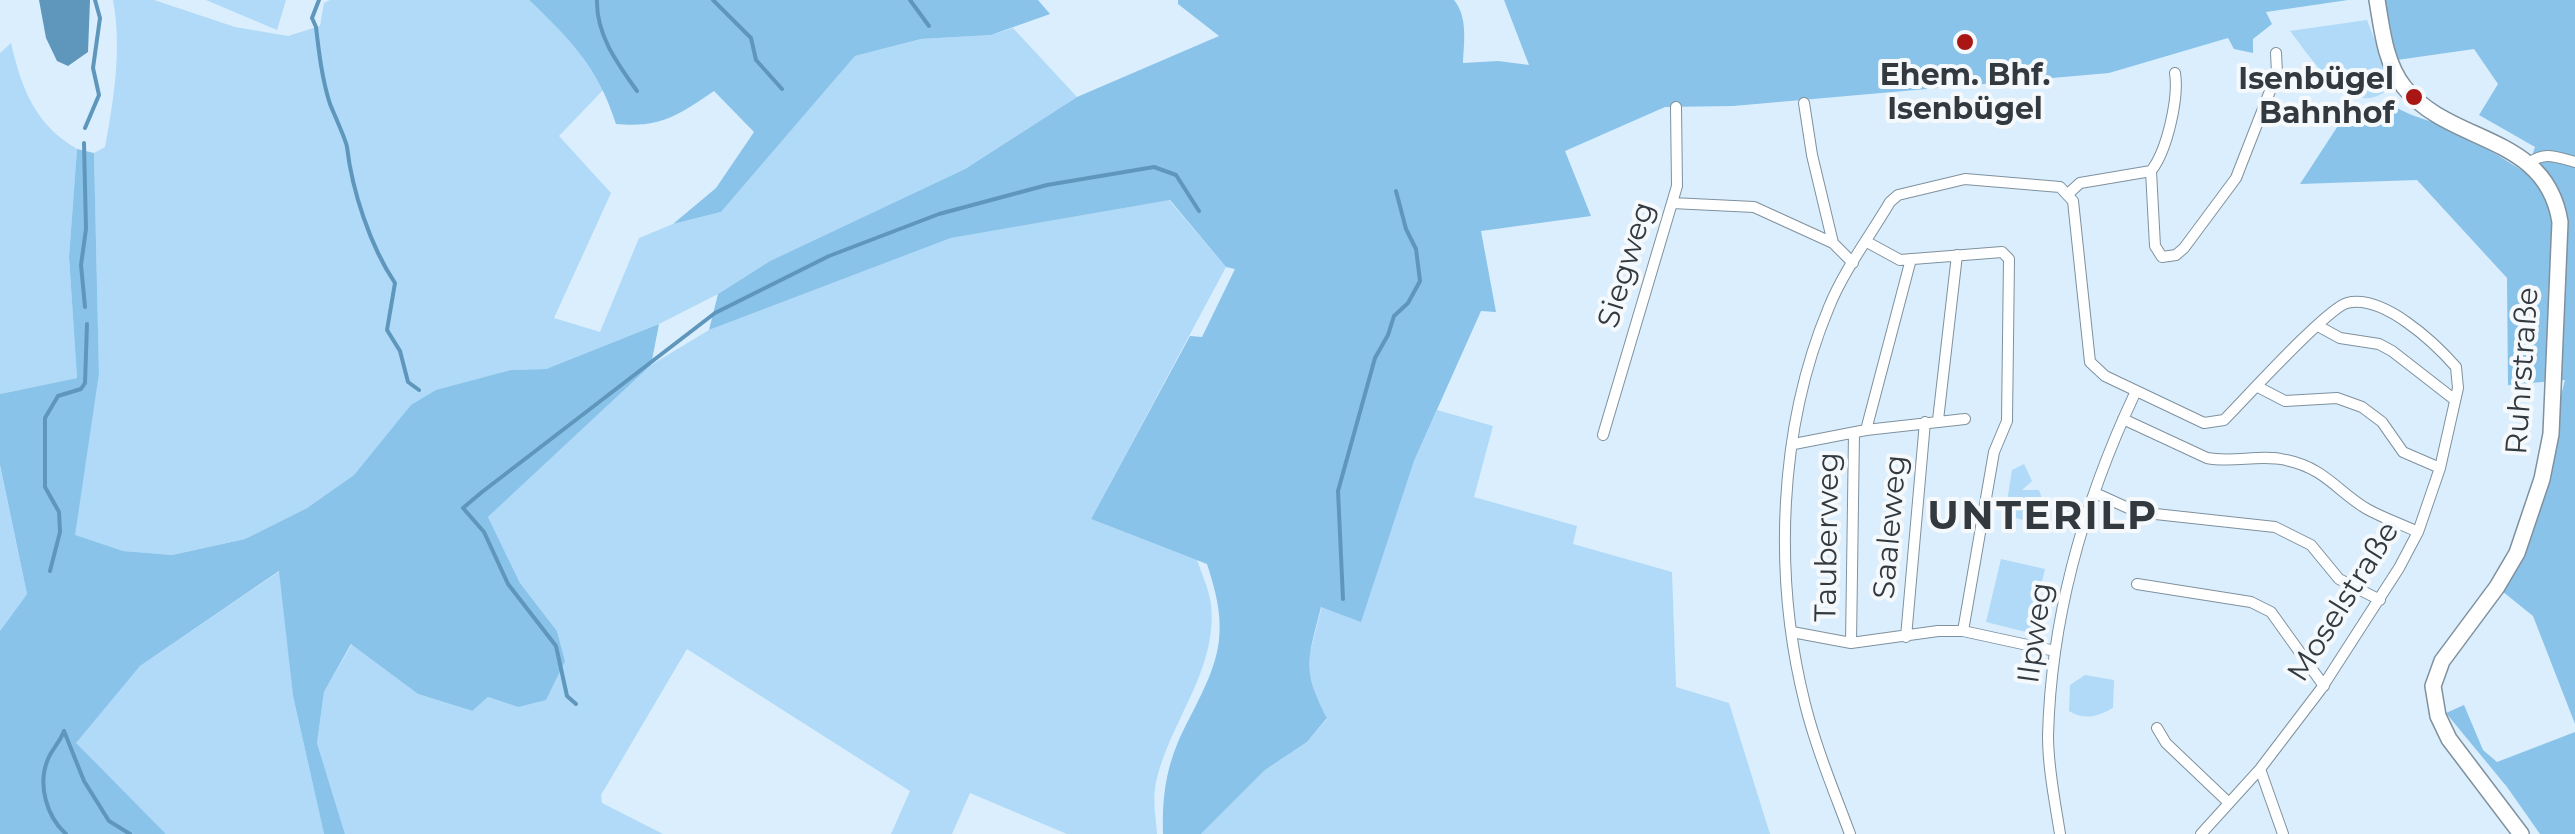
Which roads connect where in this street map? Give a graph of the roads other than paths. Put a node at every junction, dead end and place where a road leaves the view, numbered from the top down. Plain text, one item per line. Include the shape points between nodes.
1 (2377, 0) edge
2 (2276, 53) dead end
3 (2176, 72) dead end
4 (1804, 103) dead end
5 (1676, 107) dead end
6 (2575, 162) edge
7 (2528, 164) junction
8 (2151, 170) junction
9 (2069, 193) junction
10 (1672, 203) junction
11 (1867, 242) junction
12 (1833, 244) junction
13 (1957, 256) junction
14 (1910, 259) junction
15 (1853, 263) junction
16 (2318, 326) junction
17 (2258, 386) junction
18 (2136, 391) junction
19 (2455, 400) junction
20 (1966, 419) dead end
21 (2123, 419) junction
22 (1932, 421) junction
23 (1860, 432) junction
24 (1603, 435) dead end
25 (1794, 444) junction
26 (2440, 468) junction
27 (2096, 492) junction
28 (2418, 532) junction
29 (2137, 584) dead end
30 (2380, 600) junction
31 (1792, 632) junction
32 (1963, 632) junction
33 (1906, 637) junction
34 (1851, 643) junction
35 (2056, 651) junction
36 (2324, 686) junction
37 (2157, 728) dead end
38 (2260, 769) junction
39 (2229, 803) junction
40 (1850, 834) edge
41 (2060, 834) edge
42 (2201, 834) edge
43 (2283, 834) edge
44 (2521, 834) edge

1 - 7 main road, Ruhrstraße via 2390,62 2405,88
2 - 8 street via 2277,72 2236,178 2176,255 2162,257 2155,246
3 - 8 street via 2178,89
4 - 12 street
5 - 10 street, Siegweg
6 - 7 street via 2546,154
7 - 44 main road, Ruhrstraße via 2545,179 2560,222 2551,434 2517,553 2442,661 2433,686 2449,739
8 - 9 street via 2080,183
9 - 11 street via 1965,180 1898,195
9 - 18 street, Moselstraße via 2090,362
10 - 12 street via 1754,206
10 - 24 street, Siegweg
11 - 14 street
11 - 15 street
12 - 15 street
13 - 14 street
13 - 22 street, Saaleweg
13 - 32 street via 2002,252 2009,259 2007,421 1994,452
14 - 23 street, Tauberweg
15 - 25 street via 1809,361
16 - 17 street, Moselstraße
16 - 19 street via 2392,350
16 - 19 street, Moselstraße via 2344,304 2384,310 2418,330 2456,366
17 - 18 street, Moselstraße via 2224,420 2204,423
17 - 26 street via 2285,401 2337,398 2362,407 2403,452
18 - 21 street, Ilpweg
19 - 26 street, Moselstraße
20 - 22 street
21 - 27 street, Ilpweg
21 - 28 street via 2207,458 2300,464 2364,507
22 - 23 street
22 - 33 street, Saaleweg
23 - 25 street
23 - 34 street, Tauberweg
25 - 31 street via 1786,502
26 - 28 street, Moselstraße
27 - 30 street via 2137,512 2276,527 2311,545 2339,579
27 - 35 street, Ilpweg via 2072,556
28 - 30 street, Moselstraße
29 - 36 street via 2251,602 2271,612
30 - 36 street, Moselstraße
31 - 34 street
31 - 40 street via 1805,704
32 - 33 street
32 - 35 street
33 - 34 street
35 - 41 street, Ilpweg via 2048,736
36 - 38 street, Moselstraße
37 - 39 street
38 - 39 street, Moselstraße
38 - 43 street
39 - 42 street, Moselstraße

